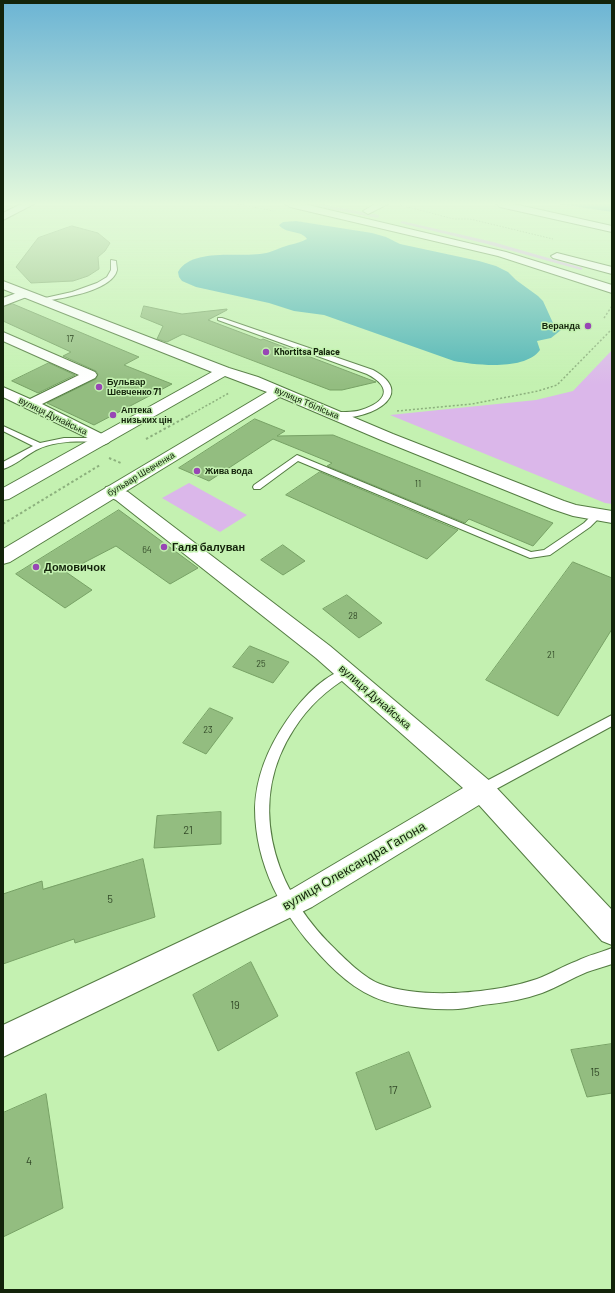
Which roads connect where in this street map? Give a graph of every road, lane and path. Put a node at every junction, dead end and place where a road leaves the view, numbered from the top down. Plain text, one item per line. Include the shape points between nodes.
1 (113, 264) edge
2 (535, 264) edge
3 (582, 264) edge
4 (585, 264) edge
5 (612, 271) edge
6 (562, 273) junction
7 (612, 276) edge
8 (3, 285) edge
9 (612, 289) edge
10 (25, 294) junction
11 (39, 300) junction
12 (3, 302) edge
13 (612, 305) edge
14 (604, 318) dead end
15 (220, 319) dead end
16 (612, 328) edge
17 (3, 336) edge
18 (224, 371) junction
19 (253, 380) junction
20 (3, 391) edge
21 (279, 391) junction
22 (30, 404) junction
23 (391, 412) dead end
24 (335, 415) junction
25 (3, 428) edge
26 (103, 440) junction
27 (145, 440) dead end
28 (40, 446) junction
29 (118, 455) dead end
30 (3, 466) edge
31 (257, 487) dead end
32 (112, 491) junction
33 (3, 495) edge
34 (604, 516) edge
35 (3, 524) edge
36 (3, 558) edge
37 (346, 673) junction
38 (612, 720) edge
39 (482, 790) junction
40 (289, 905) junction
41 (612, 931) edge
42 (612, 956) edge
43 (3, 1041) edge

1 - 11 lane via 112,274 101,283 70,295
2 - 6 street
3 - 6 street via 587,268 578,272
4 - 5 street
6 - 9 street
7 - 9 street via 606,278
8 - 10 street, вулиця Тбіліська
10 - 11 street, вулиця Тбіліська
10 - 12 street
11 - 18 street, вулиця Тбіліська
13 - 14 path
15 - 24 lane via 370,372 388,384 388,395 378,404 363,412
16 - 23 path via 557,385 472,404
17 - 22 street via 90,375
18 - 19 street, вулиця Тбіліська
18 - 26 street
19 - 21 street, вулиця Тбіліська
19 - 27 path
20 - 22 street, вулиця Дунайська
21 - 24 street, вулиця Тбіліська
21 - 32 street, бульвар Шевченка
22 - 26 street, вулиця Дунайська
24 - 34 street, вулиця Тбіліська via 558,505
25 - 28 lane
26 - 28 lane via 77,439
26 - 33 street
28 - 30 lane
29 - 35 path
31 - 34 lane via 296,458 530,555 547,553
32 - 36 street, бульвар Шевченка
32 - 37 street, вулиця Дунайська via 154,520 323,652
37 - 39 street, вулиця Дунайська
37 - 40 lane via 333,680 306,704 290,723 276,745 267,770 262,797 262,826 267,855 278,886
38 - 39 lane, вулиця Олександра Гапона
39 - 40 street, вулиця Олександра Гапона
39 - 41 street, вулиця Дунайська
40 - 42 lane via 317,944 346,970 378,992 411,998 448,1002 518,993
40 - 43 street, вулиця Олександра Гапона

